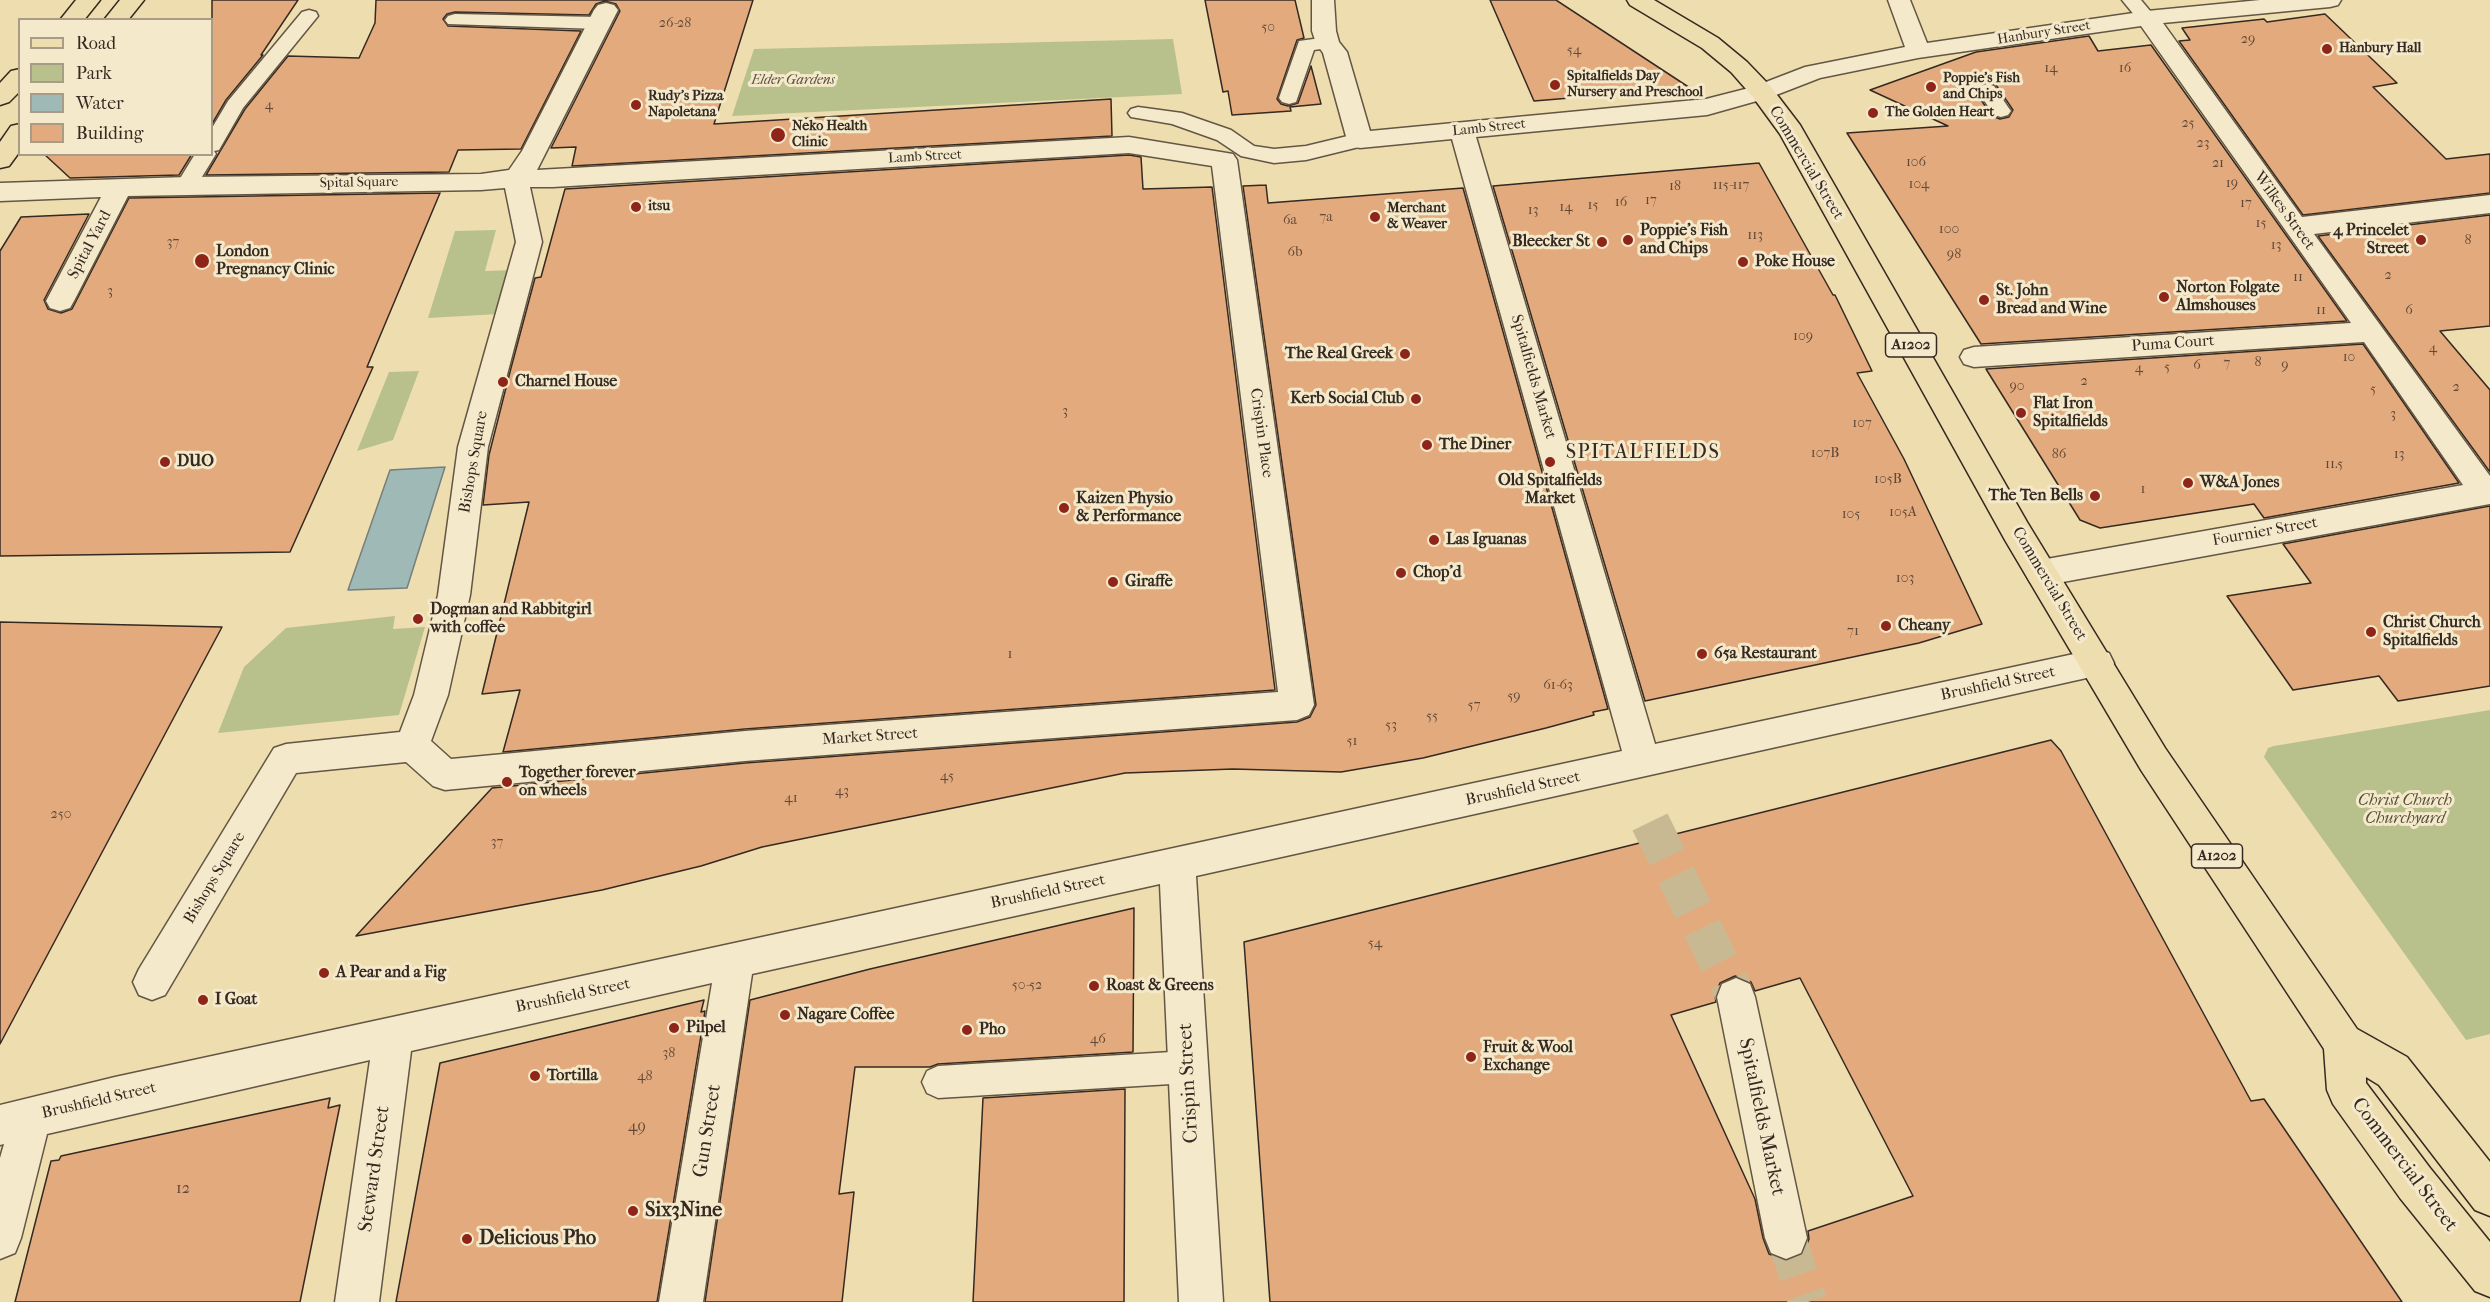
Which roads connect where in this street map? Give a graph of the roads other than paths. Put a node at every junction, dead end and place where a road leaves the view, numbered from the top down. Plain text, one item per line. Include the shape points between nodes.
1 (89, 0) edge
2 (133, 0) edge
3 (1323, 0) edge
4 (1638, 0) edge
5 (1899, 0) edge
6 (2330, 0) edge
7 (606, 9) edge
8 (2139, 9) edge
9 (309, 16) dead end
10 (73, 18) edge
11 (117, 18) edge
12 (455, 21) dead end
13 (1326, 37) junction
14 (1918, 51) junction
15 (18, 78) edge
16 (1988, 90) dead end
17 (1762, 92) junction
18 (0, 97) edge
19 (1289, 98) dead end
20 (2001, 111) dead end
21 (1138, 112) dead end
22 (1462, 131) junction
23 (18, 135) edge
24 (1360, 140) junction
25 (213, 143) edge
26 (205, 156) edge
27 (1236, 156) junction
28 (0, 160) edge
29 (517, 178) junction
30 (187, 185) junction
31 (118, 188) junction
32 (0, 192) edge
33 (2490, 204) edge
34 (2295, 227) junction
35 (60, 301) dead end
36 (2372, 332) junction
37 (1974, 357) dead end
38 (2487, 492) edge
39 (2041, 573) junction
40 (2097, 663) junction
41 (1297, 705) joint
42 (412, 746) junction
43 (1643, 763) junction
44 (1177, 864) junction
45 (735, 960) junction
46 (152, 982) dead end
47 (1736, 997) tunnel mouth
48 (393, 1036) junction
49 (2343, 1043) junction
50 (1188, 1067) junction
51 (938, 1082) dead end
52 (15, 1121) edge
53 (2490, 1195) edge
54 (0, 1238) edge
55 (1786, 1238) tunnel mouth
56 (2490, 1276) edge
57 (357, 1302) edge
58 (681, 1302) edge
59 (1201, 1302) edge

1 - 10 main road
2 - 11 main road
3 - 13 street
4 - 17 main road, Commercial Street / A1202 via 1710,43
5 - 14 street
6 - 8 street, Hanbury Street
7 - 12 lane
7 - 29 street via 535,151
8 - 14 street, Hanbury Street via 1962,50
8 - 34 street, Wilkes Street
9 - 25 lane via 235,105
13 - 19 lane via 1306,45
13 - 24 street via 1335,52
14 - 17 street, Hanbury Street via 1814,72
15 - 18 main road
16 - 20 lane
17 - 22 street, Lamb Street via 1707,107
17 - 39 main road, Commercial Street / A1202 via 1800,146
21 - 27 lane via 1175,118 1224,135
22 - 24 street, Lamb Street
22 - 43 street, Spitalfields Market
23 - 28 main road
24 - 27 lane via 1306,153
26 - 30 lane
27 - 29 street, Lamb Street via 1130,145
27 - 41 street, Crispin Place
29 - 30 street, Spital Square via 481,182
29 - 42 street, Bishops Square via 529,242 473,447 453,595 431,694
30 - 31 street, Spital Square
31 - 32 street, Spital Square
31 - 35 street, Spital Yard
33 - 34 street
34 - 36 street, Wilkes Street
36 - 37 street, Puma Court
36 - 38 street, Wilkes Street
38 - 39 street, Fournier Street
39 - 40 main road, Commercial Street / A1202
40 - 43 street, Brushfield Street
40 - 49 main road, Commercial Street / A1202 via 2153,759
41 - 42 street, Market Street via 745,746 444,775
42 - 46 street, Bishops Square via 286,759
43 - 44 street, Brushfield Street
44 - 45 street, Brushfield Street
44 - 50 street, Crispin Street
45 - 48 street, Brushfield Street
45 - 58 street, Gun Street
47 - 55 street, Spitalfields Market
48 - 52 street, Brushfield Street
48 - 57 street, Steward Street
49 - 53 main road, Commercial Street / A1202 via 2393,1071
49 - 56 main road, Commercial Street / A1202 via 2347,1090
50 - 51 lane
50 - 59 street, Crispin Street
52 - 54 street

